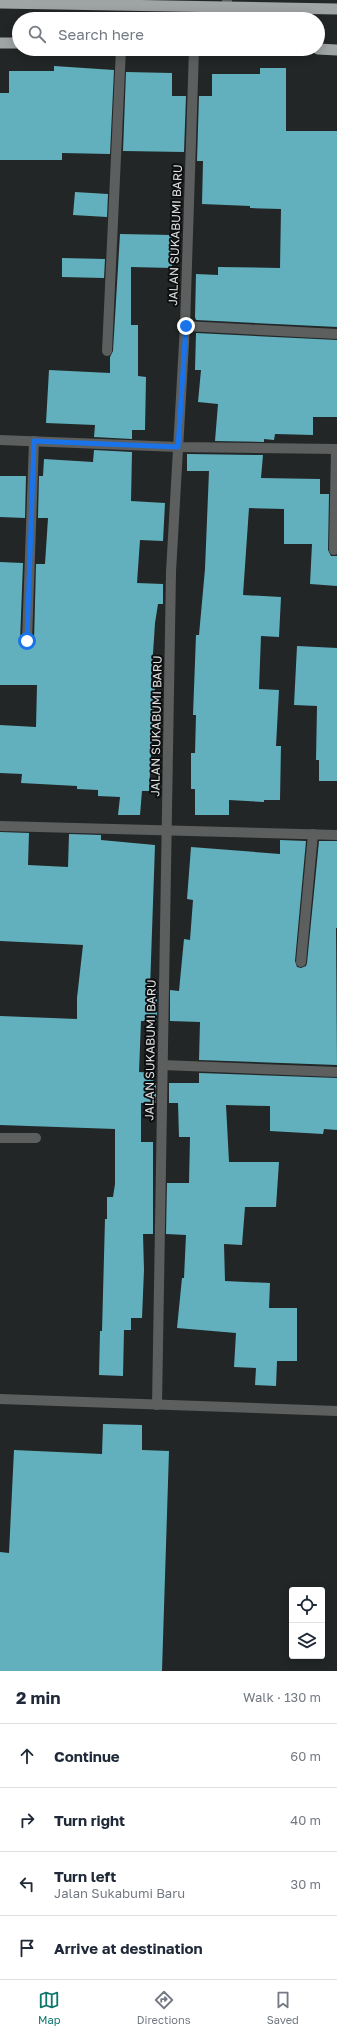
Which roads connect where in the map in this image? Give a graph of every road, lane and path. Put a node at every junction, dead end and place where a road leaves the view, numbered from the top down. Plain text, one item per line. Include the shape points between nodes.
1 (0, 3) edge
2 (227, 4) edge
3 (337, 9) edge
4 (0, 43) edge
5 (12, 43) edge
6 (325, 49) edge
7 (337, 50) edge
8 (121, 56) edge
9 (194, 56) edge
10 (186, 326) junction
11 (337, 334) edge
12 (107, 351) dead end
13 (0, 440) edge
14 (34, 441) junction
15 (178, 447) junction
16 (336, 450) edge
17 (334, 550) dead end
18 (27, 641) dead end
19 (0, 826) edge
20 (168, 831) junction
21 (313, 834) junction
22 (337, 835) edge
23 (301, 962) dead end
24 (163, 1065) junction
25 (337, 1072) edge
26 (0, 1138) edge
27 (36, 1138) dead end
28 (0, 1399) edge
29 (157, 1405) junction
30 (337, 1411) edge

1 - 2 highway
2 - 3 highway
4 - 5 highway
6 - 7 highway
8 - 12 street
9 - 10 street, JALAN SUKABUMI BARU
10 - 11 street
10 - 15 street, JALAN SUKABUMI BARU
13 - 14 street
14 - 15 street
14 - 18 street
15 - 16 street
15 - 20 street, JALAN SUKABUMI BARU via 171,572
16 - 17 street
19 - 20 street
20 - 21 street
20 - 24 street, JALAN SUKABUMI BARU
21 - 22 street
21 - 23 street
24 - 25 street
24 - 29 street, JALAN SUKABUMI BARU
26 - 27 street
28 - 29 street
29 - 30 street

